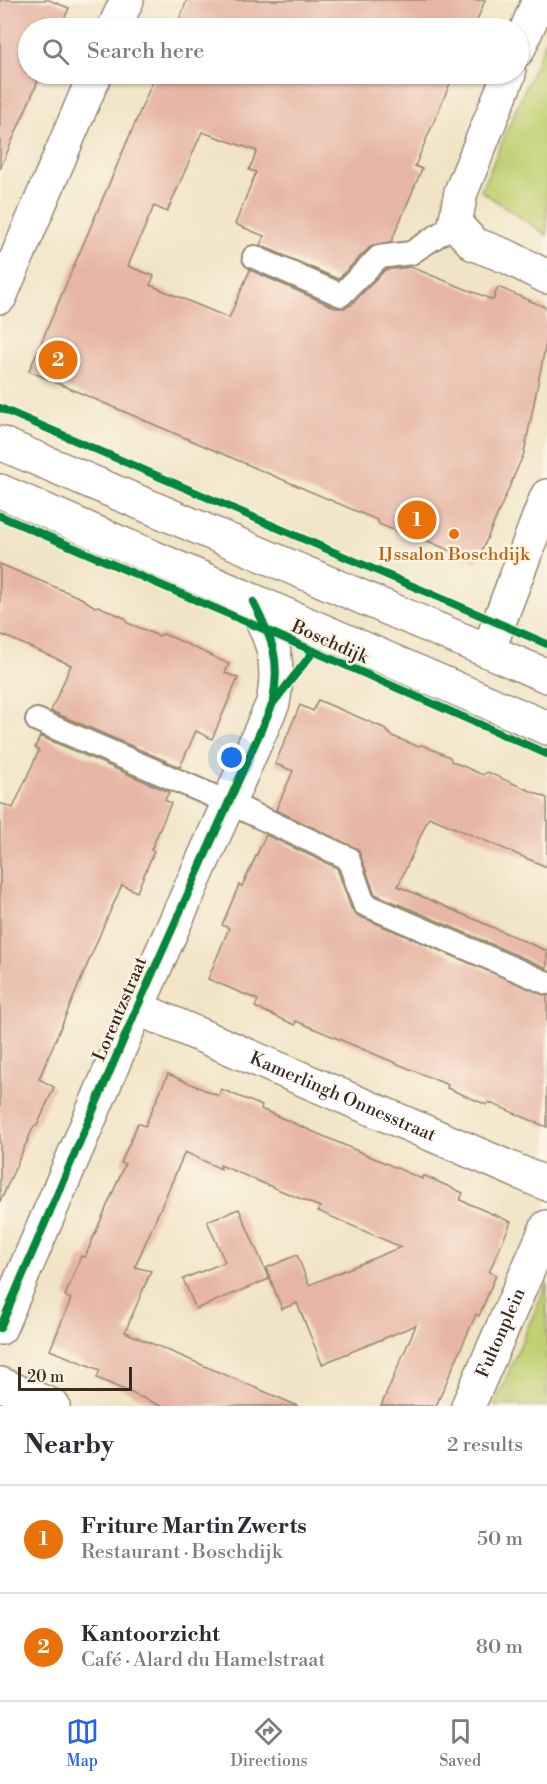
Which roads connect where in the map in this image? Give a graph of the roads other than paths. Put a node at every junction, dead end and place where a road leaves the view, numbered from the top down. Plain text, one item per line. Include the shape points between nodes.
1 (127, 0) edge
2 (539, 0) edge
3 (119, 18) edge
4 (529, 25) edge
5 (91, 84) edge
6 (505, 84) edge
7 (455, 224) junction
8 (254, 257) dead end
9 (547, 277) edge
10 (0, 297) edge
11 (0, 443) edge
12 (0, 490) edge
13 (547, 496) edge
14 (253, 602) junction
15 (488, 651) junction
16 (547, 676) edge
17 (37, 720) dead end
18 (547, 728) edge
19 (227, 802) junction
20 (547, 983) edge
21 (137, 1008) junction
22 (547, 1184) edge
23 (547, 1227) edge
24 (0, 1328) edge
25 (0, 1384) edge
26 (52, 1406) edge
27 (468, 1406) edge

1 - 3 street
2 - 4 street
5 - 10 street
6 - 7 street via 460,192
7 - 8 lane via 411,253 378,257 341,295
7 - 9 street via 474,244
11 - 15 street
12 - 14 street, Boschdijk
13 - 15 street
14 - 18 street, Boschdijk
14 - 19 street, Lorentzstraat via 268,631 277,677 273,703
15 - 16 street
17 - 19 lane
19 - 20 lane via 348,858 364,904
19 - 21 street, Lorentzstraat
21 - 22 street, Kamerlingh Onnesstraat
21 - 24 street, Lorentzstraat
23 - 27 street, Fultonplein
25 - 26 street

